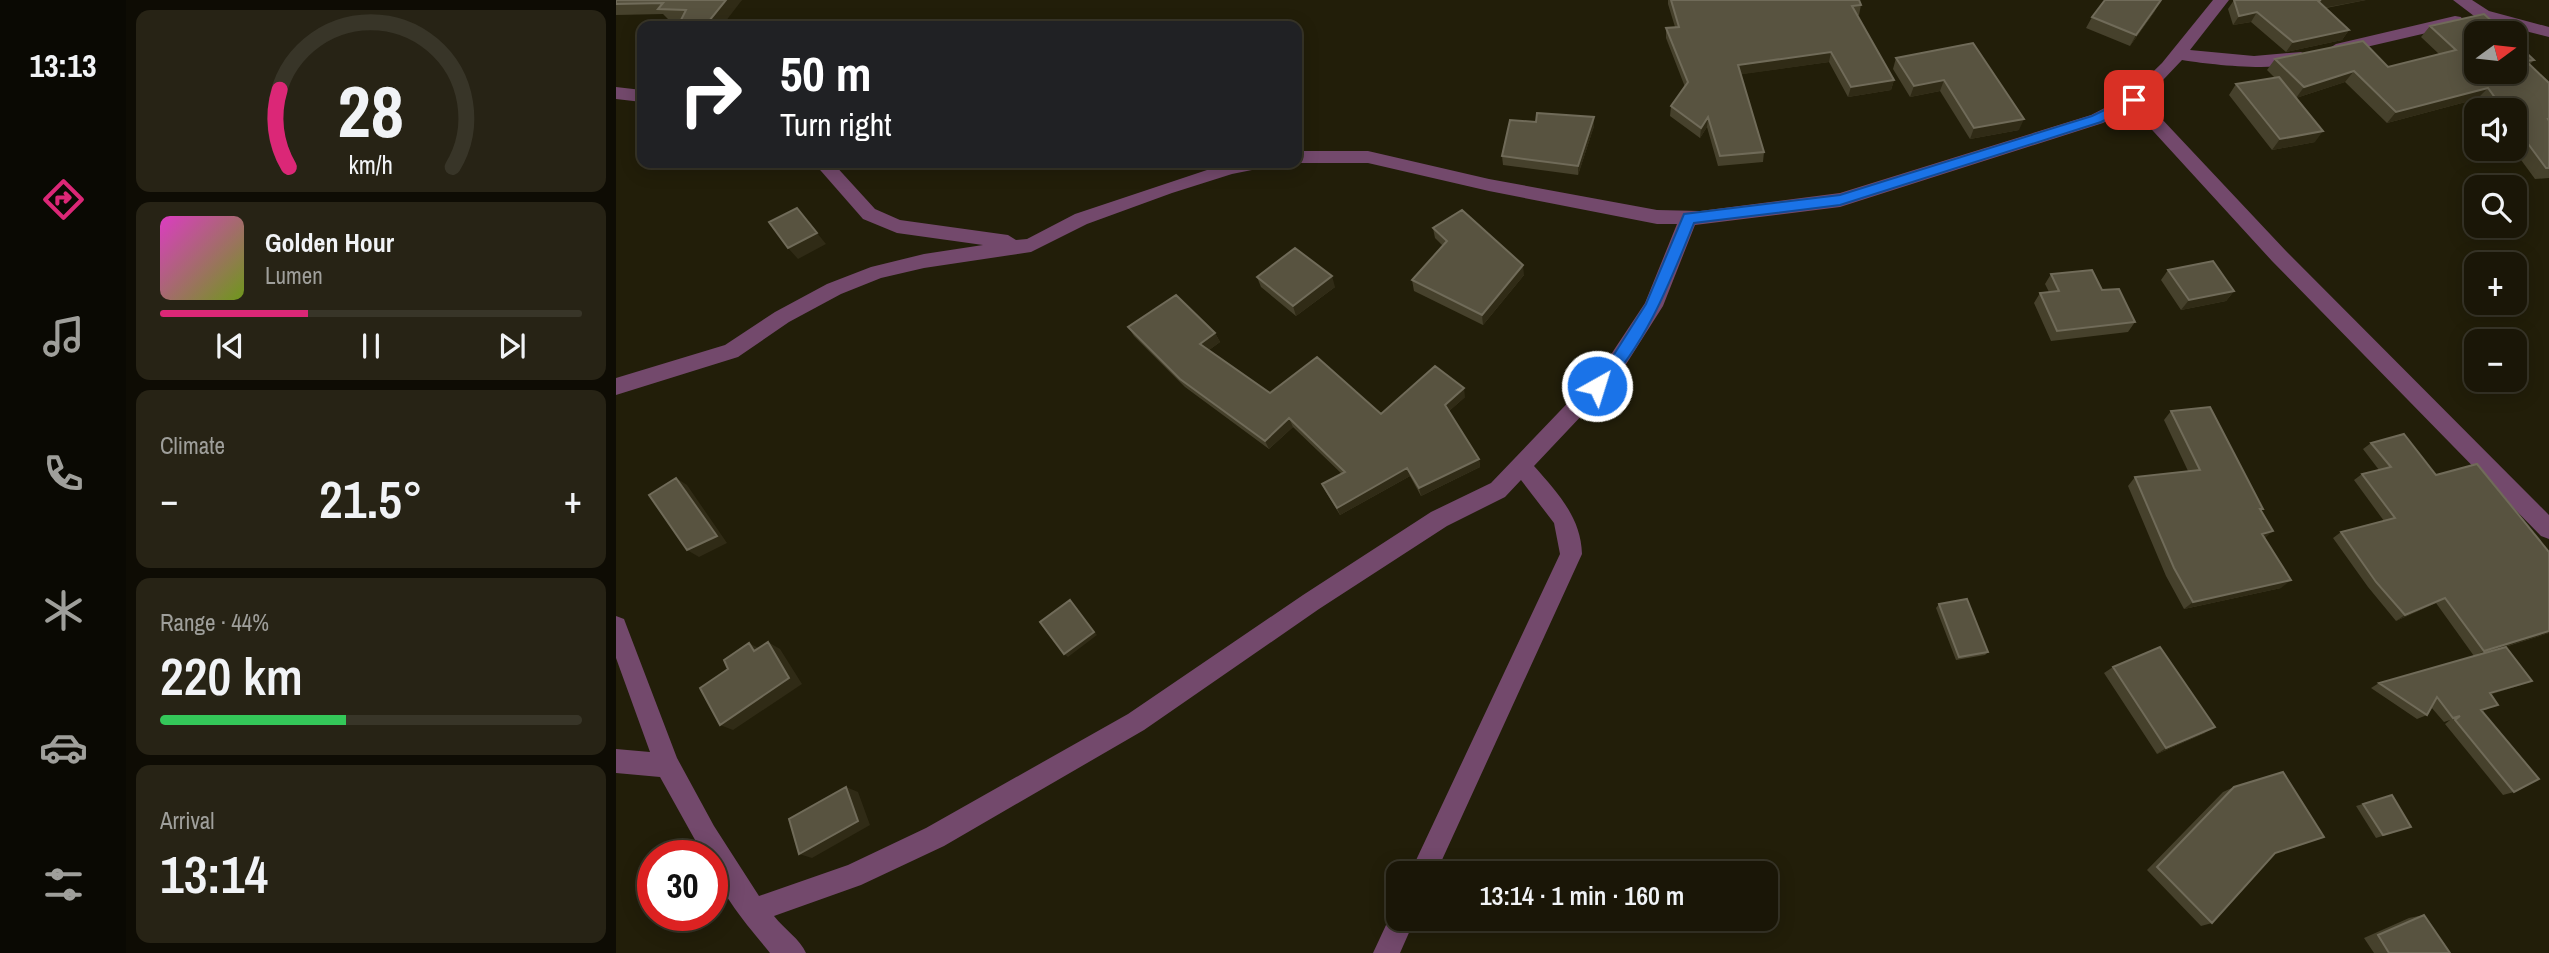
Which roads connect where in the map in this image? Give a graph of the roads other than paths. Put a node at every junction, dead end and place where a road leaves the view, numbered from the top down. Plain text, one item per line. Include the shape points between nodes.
1 (2221, 0) edge
2 (2474, 5) edge
3 (2549, 32) edge
4 (2177, 54) junction
5 (616, 93) edge
6 (637, 95) edge
7 (2134, 100) junction
8 (1302, 158) edge
9 (828, 168) edge
10 (1231, 168) edge
11 (1689, 218) junction
12 (1031, 245) junction
13 (616, 387) edge
14 (1521, 465) junction
15 (2549, 529) edge
16 (616, 627) edge
17 (616, 761) edge
18 (667, 765) junction
19 (1429, 861) edge
20 (753, 911) junction
21 (1396, 931) edge
22 (793, 953) edge
23 (1386, 953) edge

1 - 4 street
2 - 3 street
2 - 4 street via 2292,59 2227,62
4 - 7 street
5 - 6 street
7 - 11 street via 2097,119 1840,200
7 - 15 street via 2279,256
8 - 11 street via 1368,157 1657,217
9 - 12 street via 869,214 897,226
10 - 12 street via 1081,219
11 - 14 street via 1653,306 1611,371
12 - 13 street via 878,272 834,289 731,351
14 - 19 street via 1568,523 1573,538 1571,554
14 - 20 street via 1499,490 1439,519 1136,722 935,837 852,876
16 - 18 street
17 - 18 street
18 - 20 street
20 - 22 street
21 - 23 street

